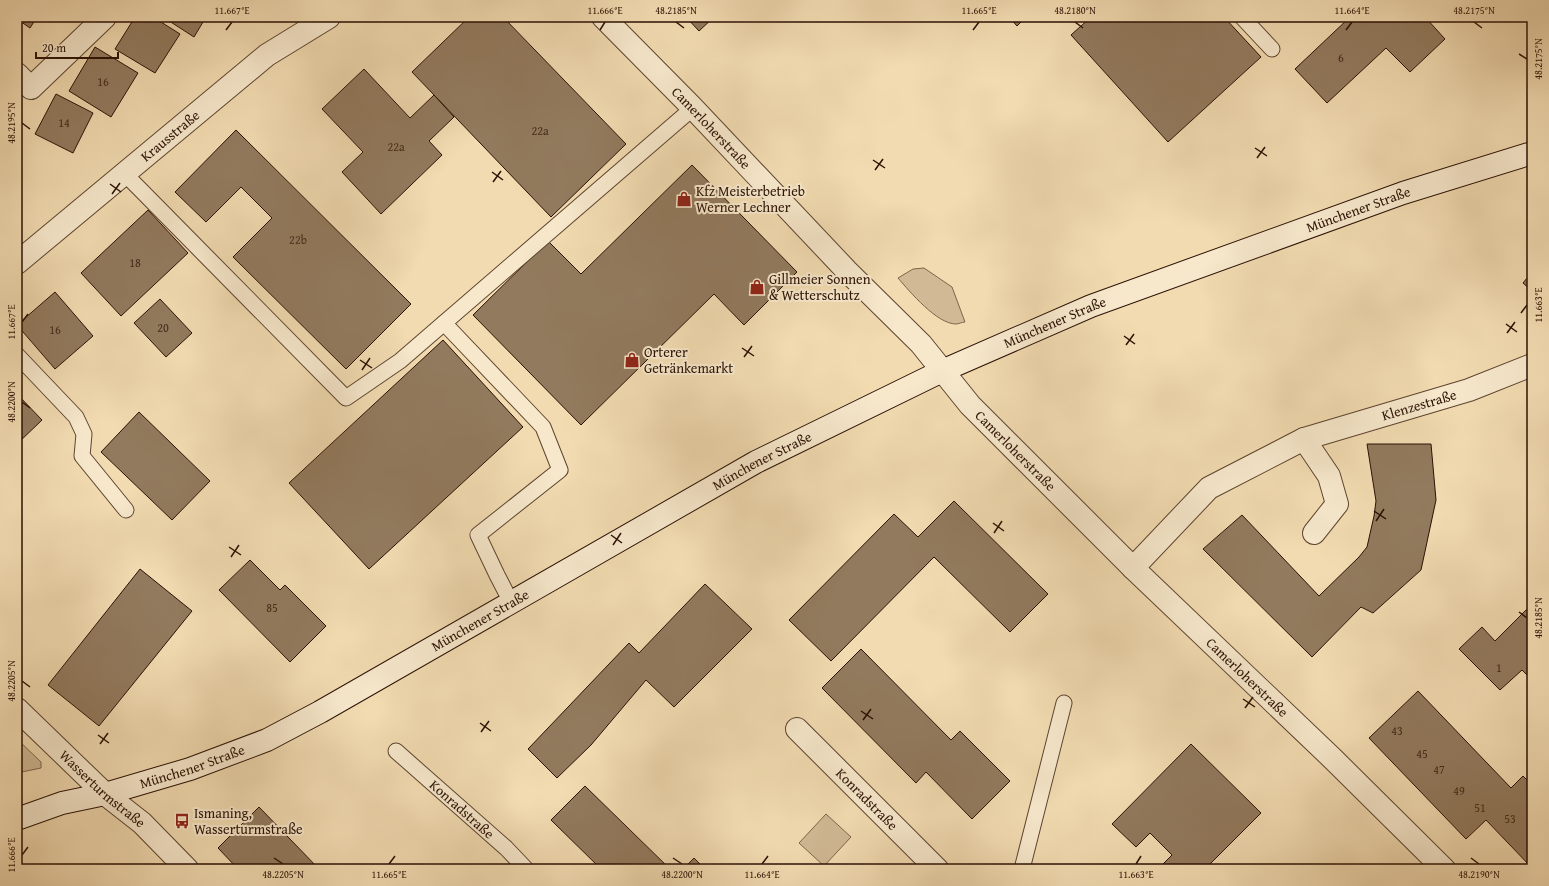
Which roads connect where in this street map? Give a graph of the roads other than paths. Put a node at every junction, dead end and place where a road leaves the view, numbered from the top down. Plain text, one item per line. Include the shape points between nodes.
1 (105, 17) edge
2 (329, 17) edge
3 (603, 17) edge
4 (1242, 17) edge
5 (1272, 49) dead end
6 (17, 74) edge
7 (693, 108) junction
8 (1532, 153) edge
9 (124, 173) junction
10 (17, 263) edge
11 (444, 323) junction
12 (17, 355) edge
13 (1532, 365) edge
14 (942, 371) junction
15 (1304, 439) junction
16 (126, 510) dead end
17 (1314, 533) dead end
18 (1133, 568) junction
19 (511, 602) junction
20 (1064, 702) dead end
21 (17, 709) edge
22 (796, 730) dead end
23 (396, 751) dead end
24 (105, 794) junction
25 (17, 819) edge
26 (187, 869) edge
27 (526, 869) edge
28 (937, 869) edge
29 (1022, 869) edge
30 (1444, 869) edge

1 - 6 street via 31,88
2 - 9 street, Krausstraße via 267,55
3 - 7 street, Camerloherstraße
4 - 5 lane
7 - 11 lane
7 - 14 street, Camerloherstraße via 921,344
8 - 14 street, Münchener Straße via 1403,193 1091,306
9 - 10 street, Krausstraße
9 - 11 lane via 346,398 400,361
11 - 19 lane via 543,427 560,470 478,535
12 - 16 lane via 76,417 84,434 82,456
13 - 15 street, Klenzestraße via 1469,390
14 - 18 street, Camerloherstraße via 970,405
14 - 19 street, Münchener Straße via 756,462
15 - 17 street via 1329,476 1336,504
15 - 18 street, Klenzestraße via 1209,488
18 - 30 street, Camerloherstraße
19 - 24 street, Münchener Straße via 267,740 190,769
20 - 29 lane
21 - 24 street, Wasserturmstraße
22 - 28 street, Konradstraße
23 - 27 lane, Konradstraße via 506,848
24 - 25 street, Münchener Straße via 62,803
24 - 26 street, Wasserturmstraße via 142,823

